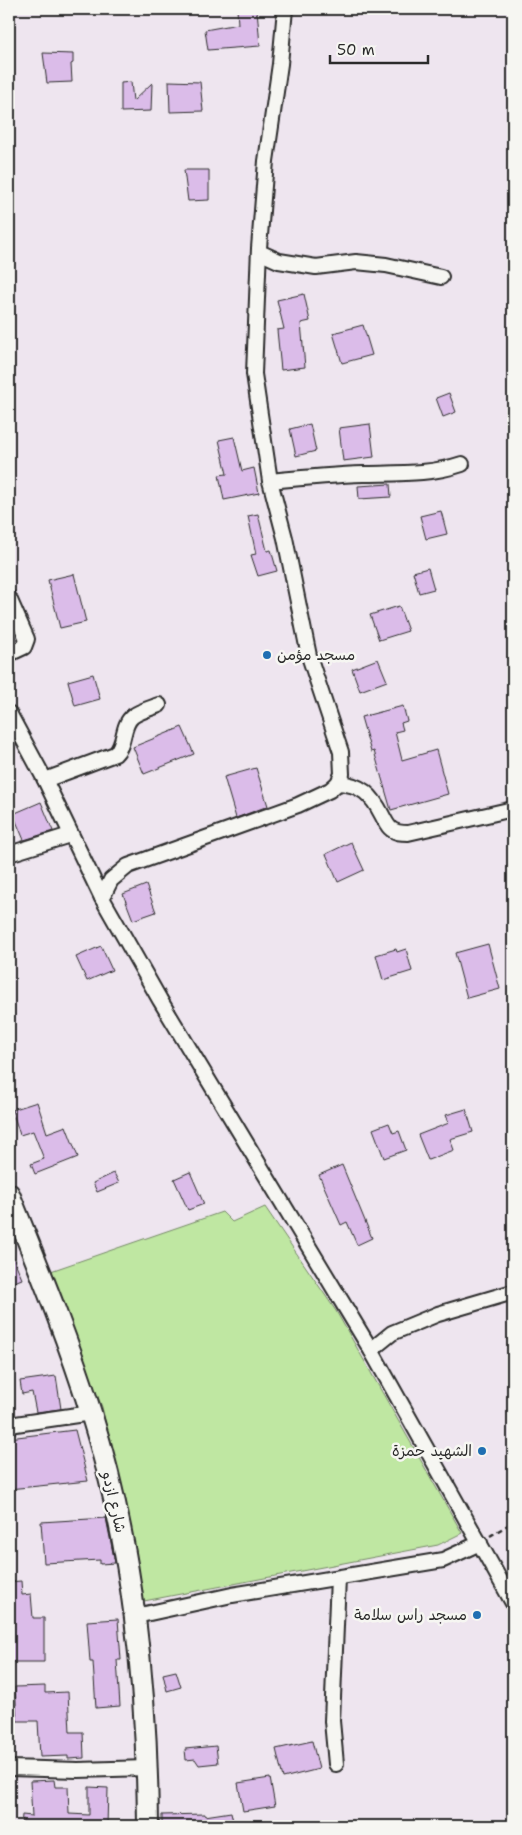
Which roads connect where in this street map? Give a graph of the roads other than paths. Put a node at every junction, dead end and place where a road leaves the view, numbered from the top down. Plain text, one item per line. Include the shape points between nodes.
1 (285, 9) edge
2 (259, 252) junction
3 (441, 277) dead end
4 (462, 464) dead end
5 (270, 481) junction
6 (9, 598) edge
7 (9, 654) edge
8 (159, 705) dead end
9 (9, 713) edge
10 (45, 780) junction
11 (338, 783) junction
12 (513, 810) edge
13 (70, 835) junction
14 (9, 854) edge
15 (102, 898) junction
16 (9, 1194) edge
17 (513, 1292) edge
18 (371, 1350) junction
19 (91, 1412) junction
20 (9, 1425) edge
21 (480, 1542) junction
22 (338, 1578) junction
23 (513, 1603) edge
24 (136, 1616) junction
25 (336, 1764) dead end
26 (9, 1768) edge
27 (147, 1768) junction
28 (148, 1826) edge

1 - 2 street via 266,161
2 - 3 street via 279,261 307,266 356,262
2 - 5 street via 254,374
4 - 5 street via 446,470 416,473
5 - 11 street via 309,656 341,752 342,774
6 - 7 street via 27,639 24,647
8 - 10 street via 133,716 126,724 120,749 115,754
9 - 10 street
10 - 13 street
11 - 12 street via 364,789 373,798 389,828 399,833
11 - 15 street via 298,805 128,866 112,880
13 - 14 street
13 - 15 street
15 - 18 street via 188,1048
16 - 19 street, شارع ازدو
17 - 18 street via 438,1314 392,1333
18 - 21 street
19 - 20 street
19 - 24 street, شارع ازدو via 117,1516
21 - 22 street via 443,1560
21 - 23 street
22 - 24 street via 232,1595
22 - 25 street via 332,1721
24 - 27 street, شارع ازدو via 144,1690
26 - 27 street
27 - 28 street, شارع ازدو

